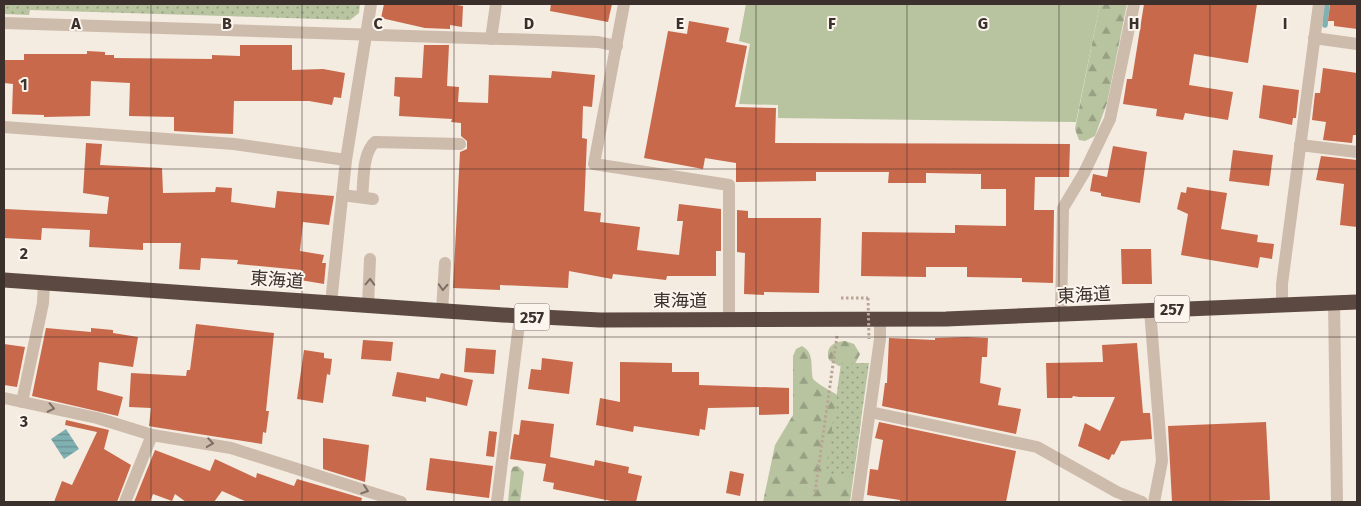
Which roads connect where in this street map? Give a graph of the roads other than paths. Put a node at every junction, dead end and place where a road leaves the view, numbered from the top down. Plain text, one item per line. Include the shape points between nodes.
1 (371, 4) edge
2 (496, 4) edge
3 (624, 4) edge
4 (1134, 4) edge
5 (1319, 4) edge
6 (4, 23) edge
7 (365, 35) junction
8 (1314, 38) junction
9 (491, 39) junction
10 (1357, 44) edge
11 (616, 46) junction
12 (4, 127) edge
13 (460, 144) dead end
14 (1300, 145) junction
15 (1357, 152) edge
16 (346, 160) junction
17 (342, 195) junction
18 (370, 259) dead end
19 (444, 263) dead end
20 (4, 280) edge
21 (44, 283) junction
22 (1334, 302) junction
23 (1357, 302) edge
24 (331, 303) junction
25 (1282, 304) junction
26 (368, 305) junction
27 (1150, 310) junction
28 (442, 311) junction
29 (520, 316) junction
30 (1062, 316) junction
31 (880, 319) junction
32 (730, 320) junction
33 (4, 398) edge
34 (22, 402) junction
35 (870, 412) junction
36 (152, 435) junction
37 (125, 502) edge
38 (401, 502) edge
39 (498, 502) edge
40 (857, 502) edge
41 (1142, 502) edge
42 (1154, 502) edge
43 (1337, 502) edge

1 - 7 street
2 - 9 street
3 - 11 street
4 - 30 street via 1110,119 1063,208
5 - 8 street
6 - 7 street
7 - 9 street
7 - 16 street
8 - 10 street
8 - 14 street
9 - 11 street via 598,42
11 - 32 street via 594,164 729,185
12 - 16 street via 234,144
13 - 17 street via 374,142 367,154 368,198
14 - 15 street
14 - 25 street
16 - 17 street
17 - 24 street
26 -> 18 street
19 -> 28 street
20 - 21 highway, 東海道 / 257
21 - 24 highway, 東海道 / 257
21 - 34 street via 43,303
22 - 23 highway, 東海道 / 257
22 - 25 highway, 東海道 / 257
22 - 43 street
24 - 26 highway, 東海道 / 257
25 - 27 highway, 東海道 / 257
26 - 28 highway, 東海道 / 257
27 - 30 highway, 東海道 / 257
27 - 42 street via 1162,461
28 - 29 highway, 東海道 / 257
29 - 32 highway, 東海道 / 257
29 - 39 street
30 - 31 highway, 東海道 / 257
31 - 32 highway, 東海道 / 257
31 - 35 street
33 - 34 street
34 -> 36 street via 89,416
35 - 40 street
35 - 41 street via 1037,447 1117,492
36 - 37 street
36 -> 38 street via 231,448

